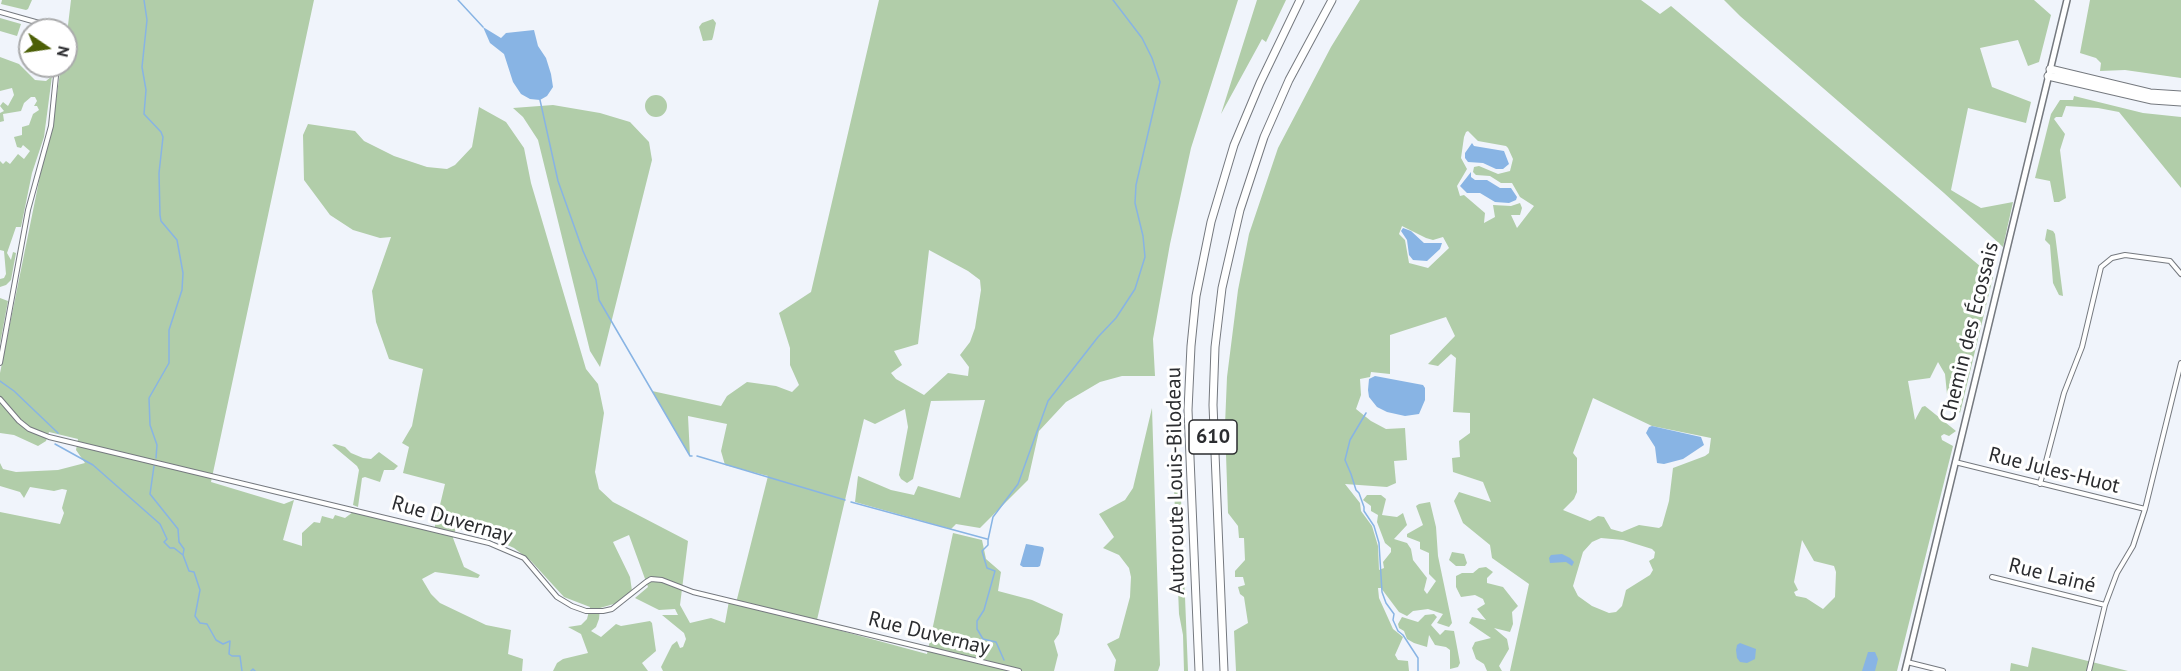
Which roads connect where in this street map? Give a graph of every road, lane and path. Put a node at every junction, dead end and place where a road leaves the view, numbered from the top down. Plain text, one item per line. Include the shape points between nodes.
1 (1302, 0) edge
2 (2067, 0) edge
3 (1331, 2) edge
4 (0, 12) edge
5 (21, 18) edge
6 (2049, 72) junction
7 (56, 78) edge
8 (2181, 94) edge
9 (2181, 102) edge
10 (2181, 274) edge
11 (0, 363) edge
12 (2181, 363) edge
13 (0, 399) edge
14 (1955, 462) junction
15 (2040, 484) junction
16 (2145, 510) junction
17 (1992, 577) dead end
18 (2105, 605) junction
19 (1907, 662) junction
20 (1019, 671) edge
21 (1199, 671) edge
22 (1224, 671) edge
23 (1906, 671) edge
24 (1943, 671) edge
25 (2089, 671) edge

1 - 21 highway, Autoroute Louis-Bilodeau / 610 via 1248,111 1225,174 1206,242 1193,317 1188,418
2 - 6 main road, Chemin des Écossais
3 - 22 highway, Autoroute Louis-Bilodeau / 610 via 1283,92 1261,144 1236,224 1221,295 1213,411
4 - 5 street
6 - 8 highway via 2150,93
6 - 9 highway via 2152,100
6 - 14 main road, Chemin des Écossais
7 - 11 street via 51,126 27,218
10 - 15 street via 2170,261 2125,255 2112,258 2101,267 2082,347 2064,393
12 - 16 street
13 - 20 street, Rue Duvernay via 29,429 49,437 489,543 524,558 557,597 586,610 612,609 651,579 662,580 702,594
14 - 15 street, Rue Jules-Huot
14 - 19 main road, Chemin des Écossais
15 - 16 street, Rue Jules-Huot
16 - 18 street
17 - 18 street, Rue Lainé
18 - 25 street
19 - 23 main road, Chemin des Écossais
19 - 24 street

